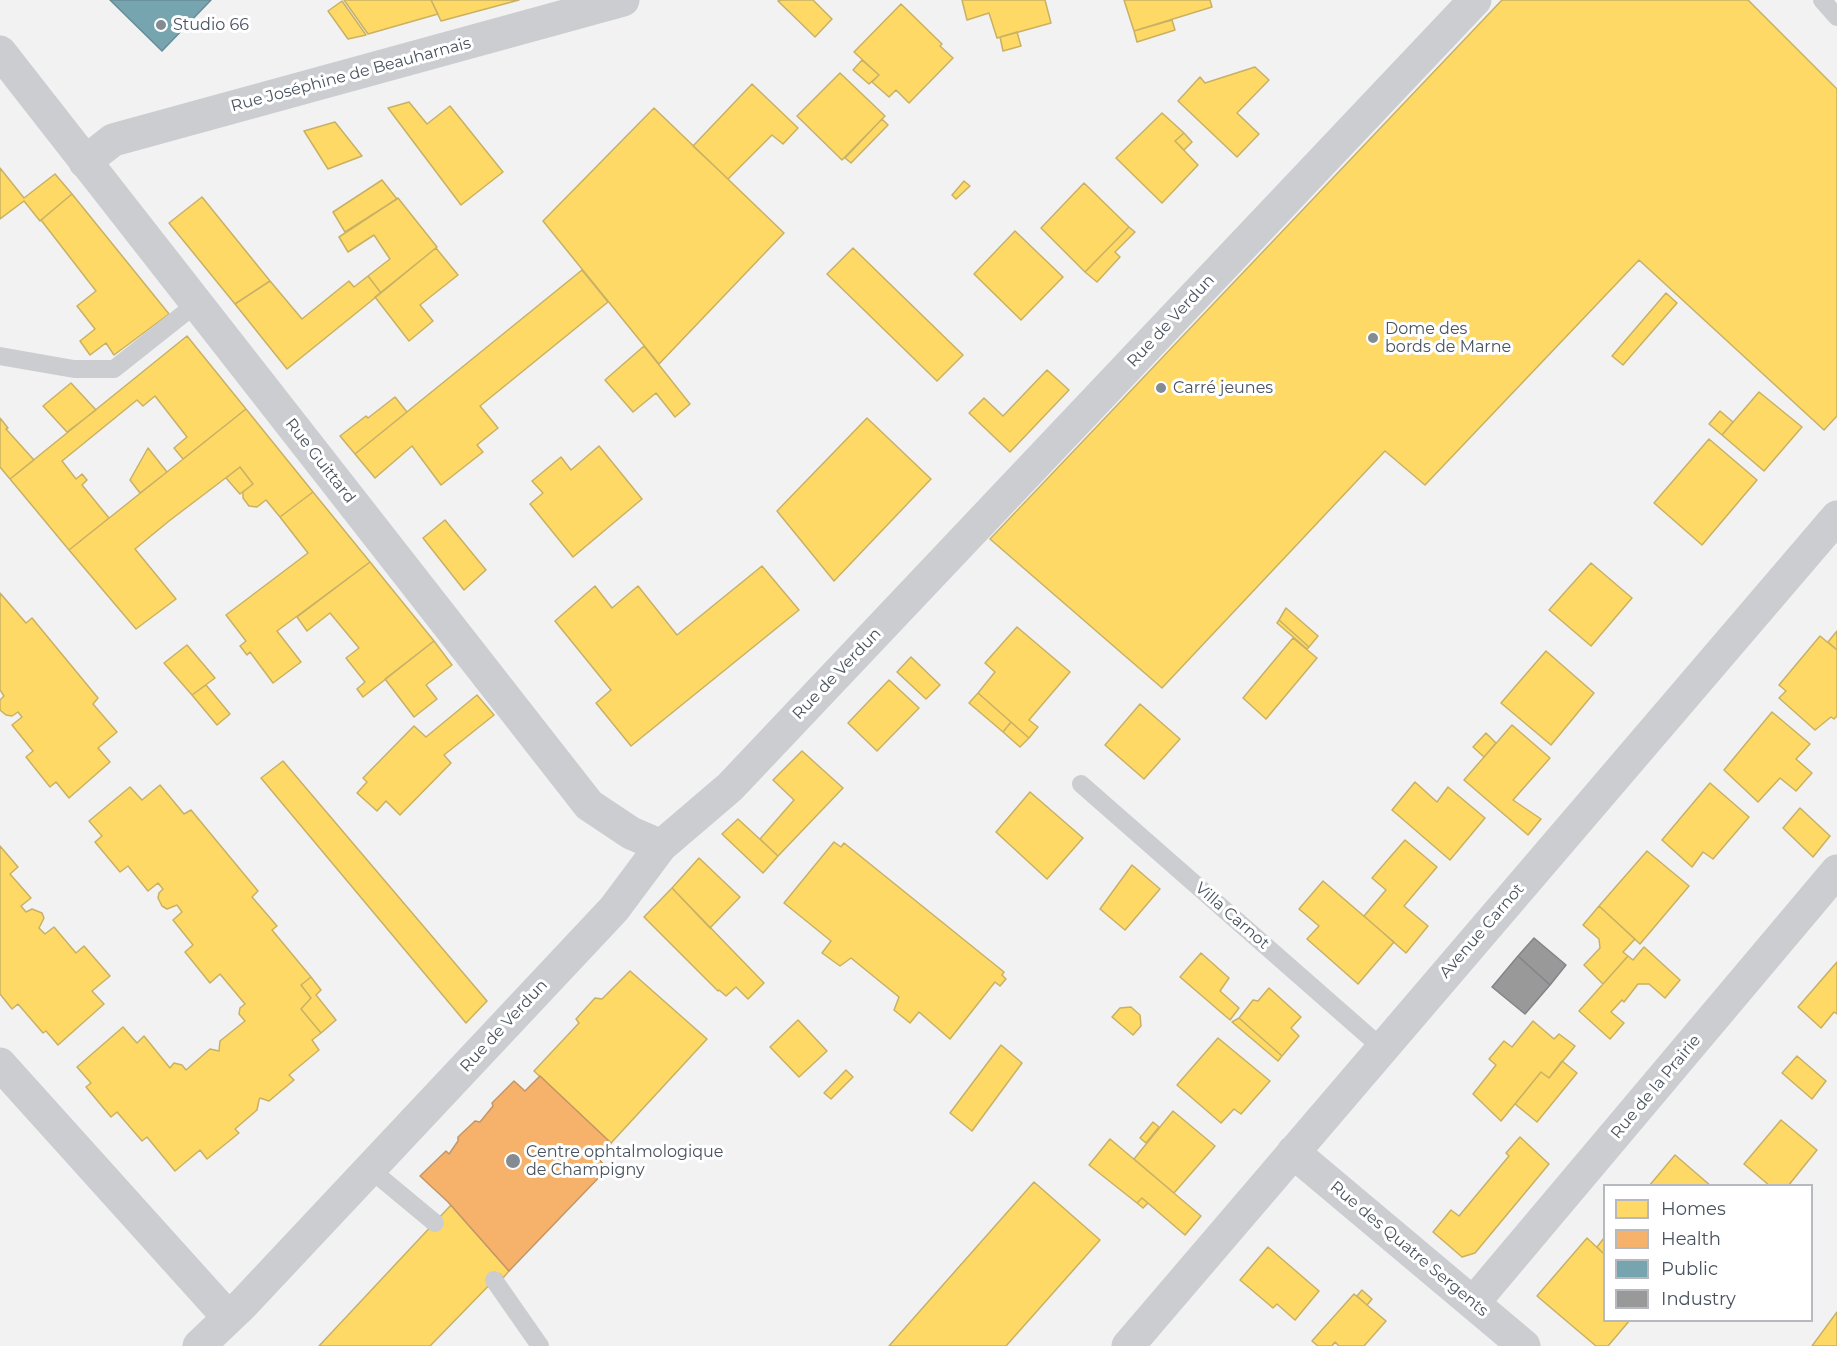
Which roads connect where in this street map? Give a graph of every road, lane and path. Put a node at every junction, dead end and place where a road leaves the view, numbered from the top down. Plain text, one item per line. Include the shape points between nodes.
1 (623, 0) edge
2 (1475, 0) edge
3 (1822, 0) edge
4 (1837, 17) edge
5 (0, 52) edge
6 (85, 162) junction
7 (196, 304) junction
8 (0, 356) edge
9 (1837, 517) edge
10 (1081, 784) dead end
11 (661, 846) junction
12 (1837, 871) edge
13 (1382, 1048) junction
14 (0, 1064) edge
15 (1293, 1152) junction
16 (370, 1169) junction
17 (435, 1223) dead end
18 (494, 1280) dead end
19 (1474, 1302) junction
20 (228, 1317) junction
21 (199, 1346) edge
22 (540, 1346) edge
23 (1128, 1346) edge
24 (1524, 1346) edge

1 - 6 street, Rue Joséphine de Beauharnais via 113,140
2 - 11 street, Rue de Verdun via 730,787
3 - 4 lane
5 - 6 street, Rue Guittard
6 - 7 street, Rue Guittard
7 - 8 lane via 114,369 74,369
7 - 11 street, Rue Guittard via 589,804 631,832
9 - 13 street, Avenue Carnot
10 - 13 lane, Villa Carnot
11 - 16 street, Rue de Verdun via 614,909
12 - 19 street, Rue de la Prairie
13 - 15 street, Avenue Carnot
14 - 20 street
15 - 19 street, Rue des Quatre Sergents
15 - 23 street, Avenue Carnot
16 - 17 lane
16 - 20 street, Rue de Verdun
18 - 22 lane
19 - 24 street, Rue des Quatre Sergents
20 - 21 street, Rue de Verdun

